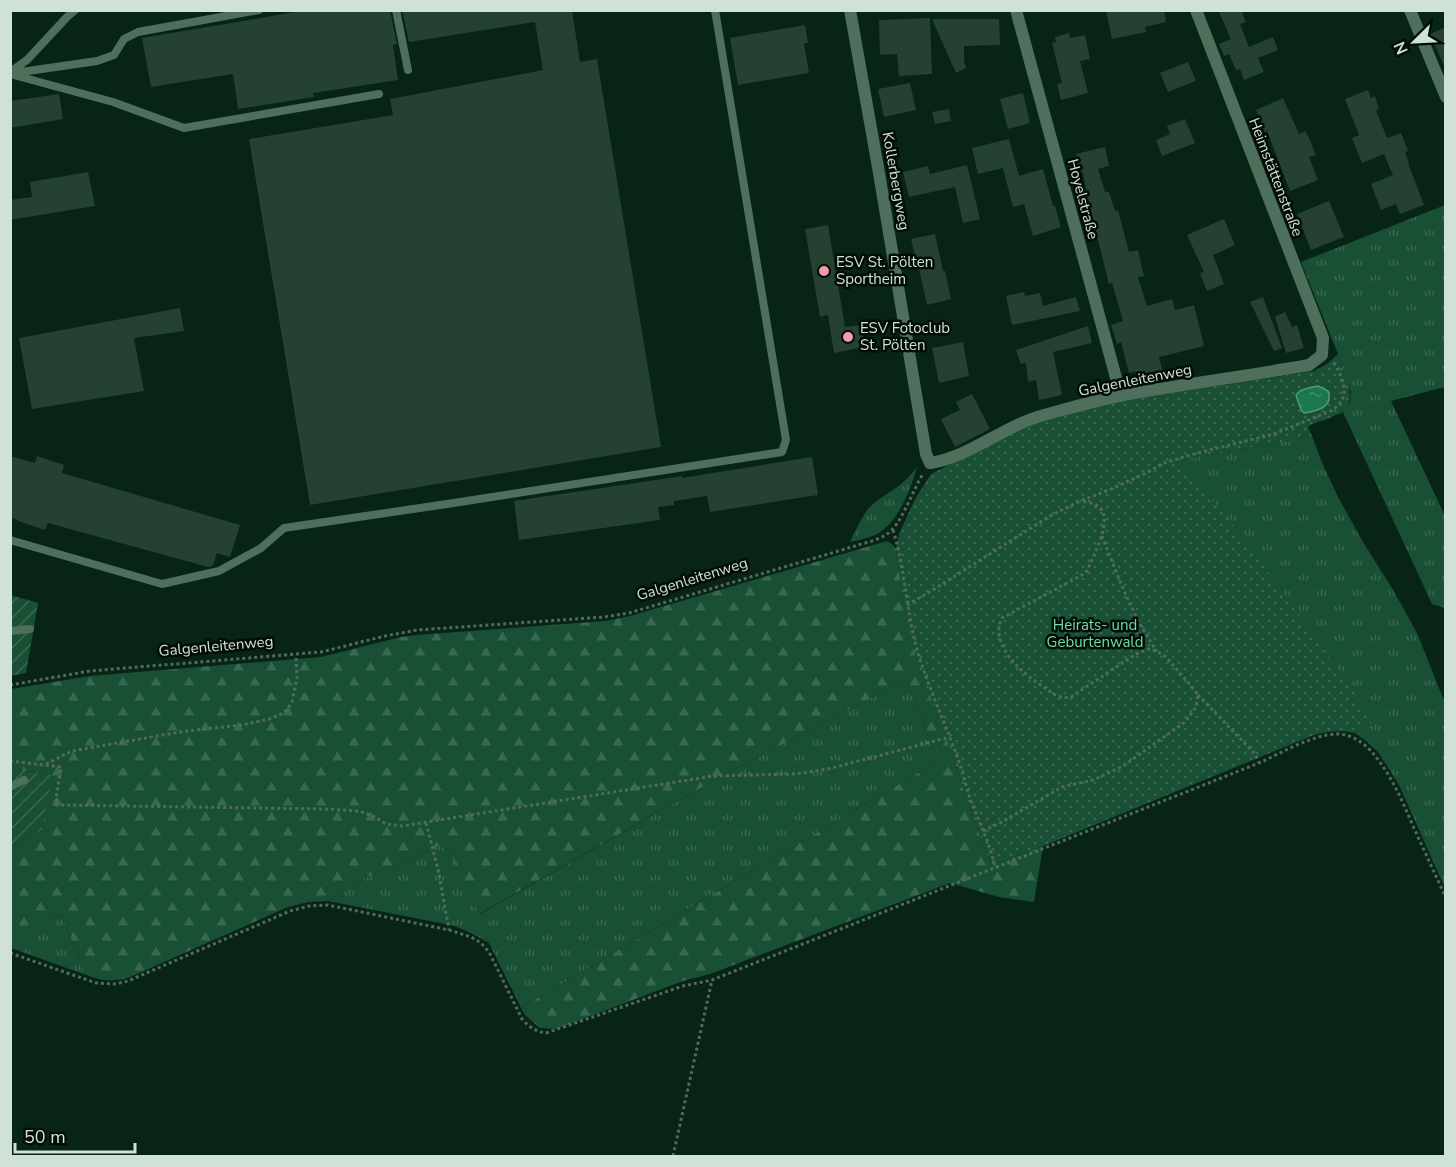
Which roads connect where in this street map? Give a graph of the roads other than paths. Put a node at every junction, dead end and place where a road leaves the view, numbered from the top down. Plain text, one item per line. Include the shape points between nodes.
1 (75, 10) edge
2 (260, 10) edge
3 (396, 10) edge
4 (714, 10) edge
5 (850, 10) edge
6 (1016, 10) edge
7 (1196, 10) edge
8 (1410, 10) edge
9 (408, 70) dead end
10 (10, 73) edge
11 (379, 94) dead end
12 (1446, 97) edge
13 (1322, 355) joint
14 (1121, 396) junction
15 (930, 463) joint
16 (10, 540) edge
17 (30, 630) dead end
18 (10, 631) edge
19 (24, 780) dead end
20 (10, 787) edge

1 - 10 lane
2 - 10 lane via 138,32 124,39 114,55 97,61
3 - 9 lane
4 - 16 lane via 786,440 782,452 284,528 261,548 219,571 162,584
5 - 15 street, Kollerbergweg
6 - 14 street, Hoyelstraße
7 - 13 street, Heimstättenstraße via 1323,338
8 - 12 street
10 - 11 lane via 113,102 184,128
13 - 14 street, Galgenleitenweg via 1309,365
14 - 15 street, Galgenleitenweg via 1030,419 960,454
17 - 18 lane
19 - 20 lane

